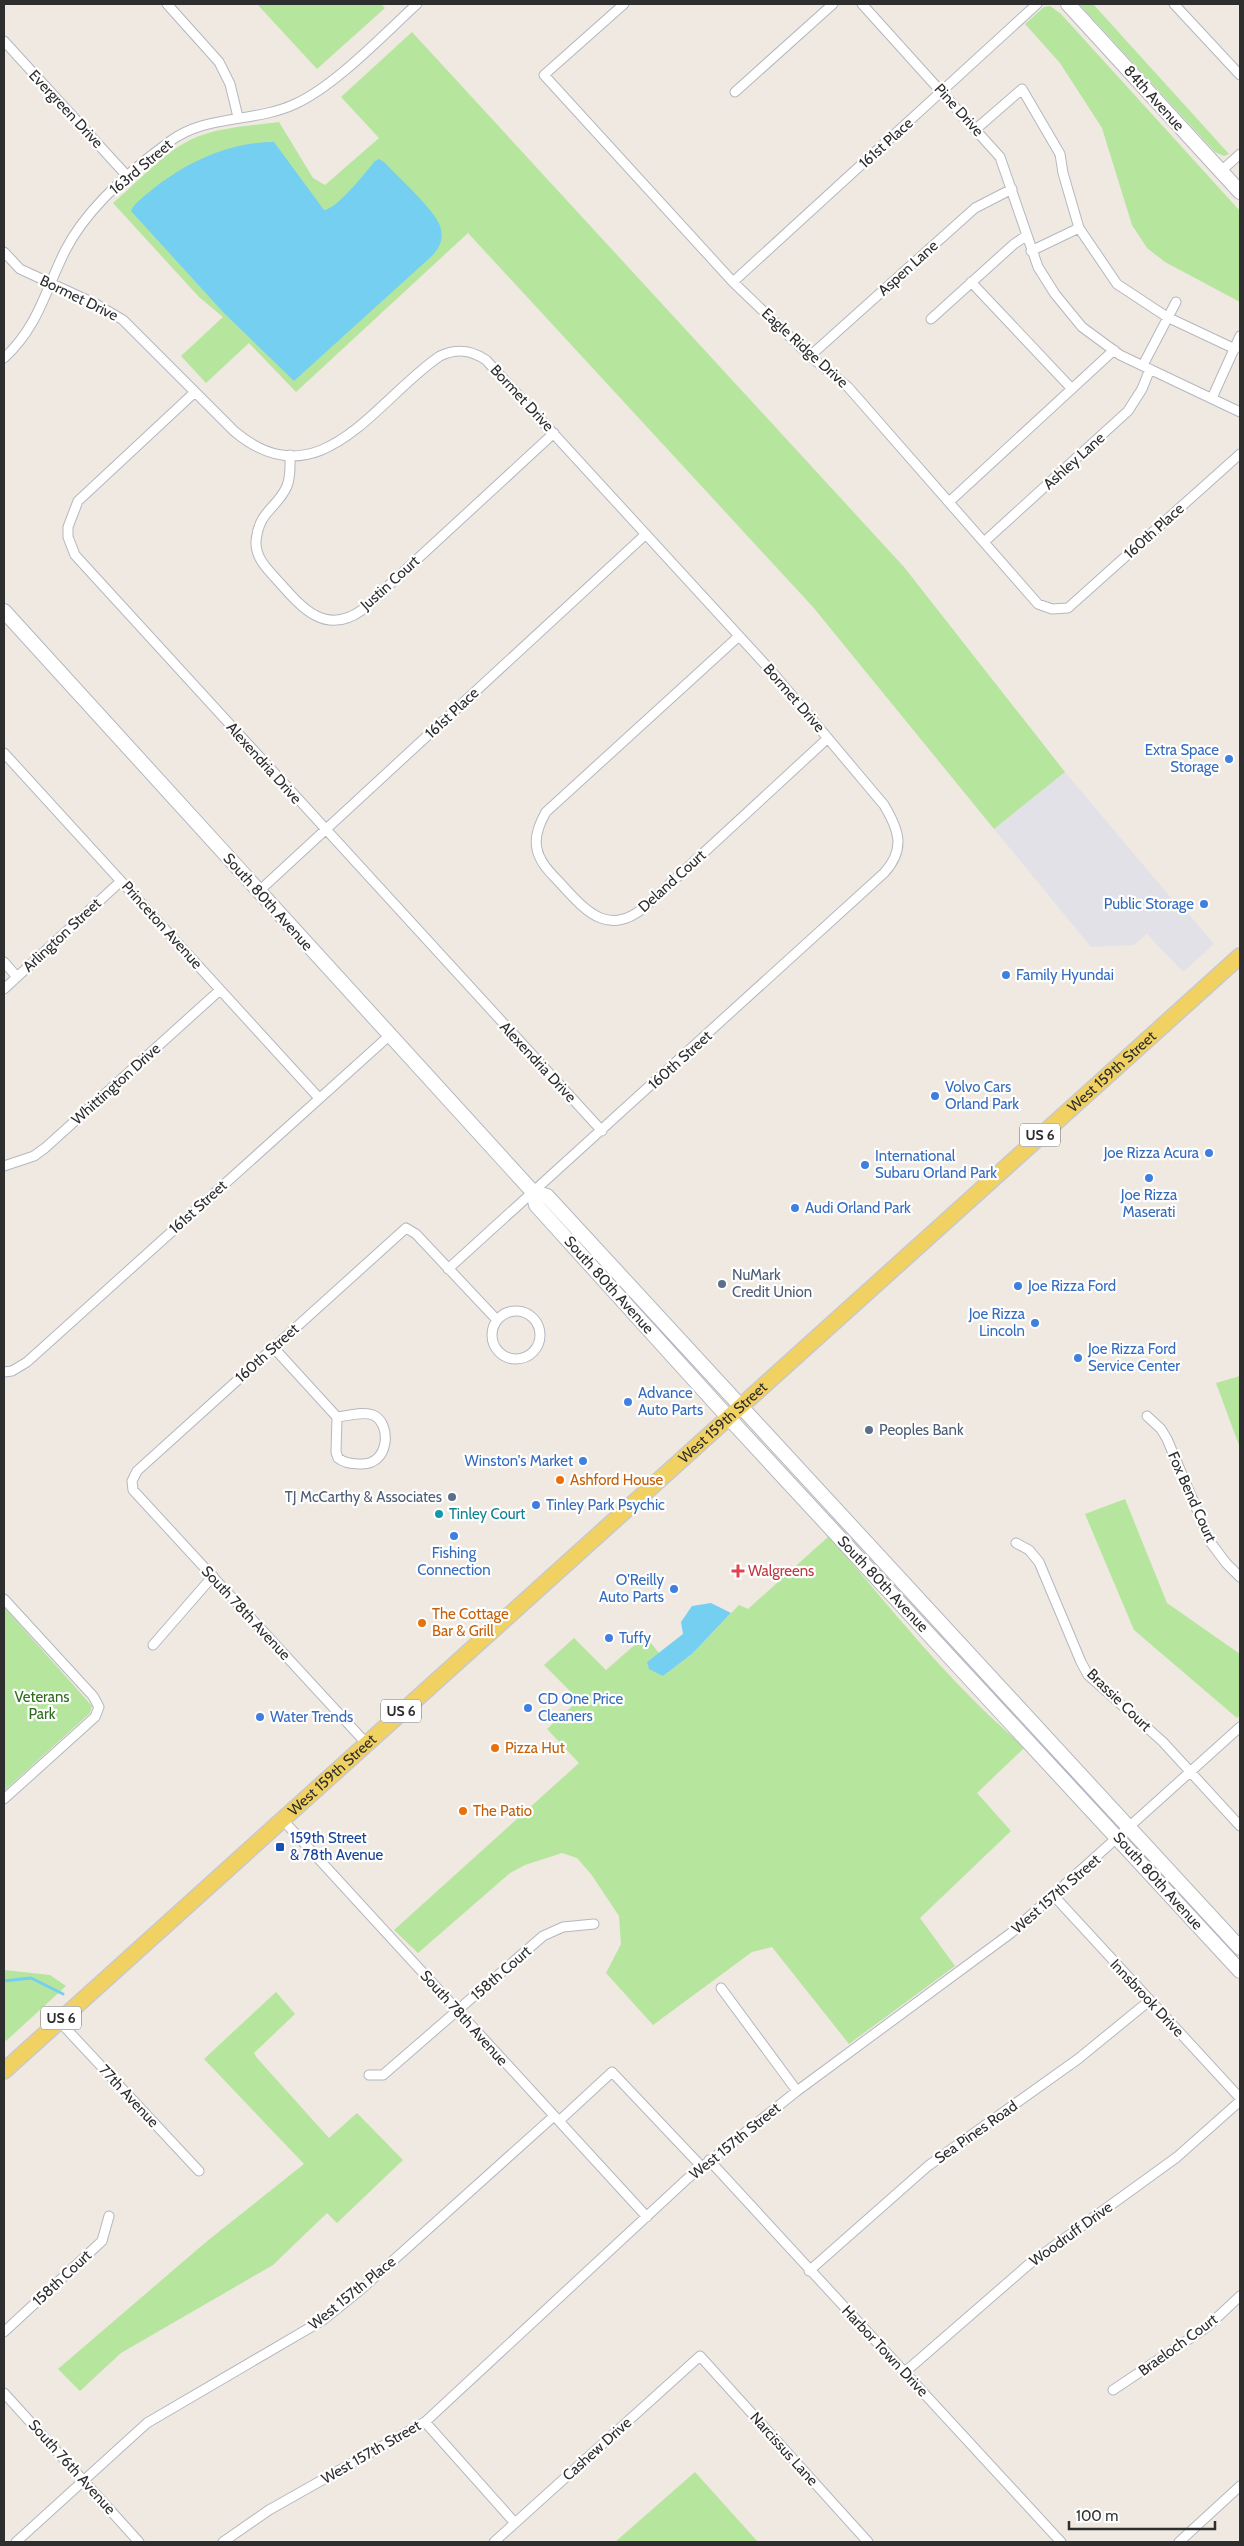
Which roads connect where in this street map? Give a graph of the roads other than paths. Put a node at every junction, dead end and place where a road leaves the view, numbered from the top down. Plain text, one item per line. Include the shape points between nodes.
1 (167, 4) edge
2 (417, 4) edge
3 (624, 4) edge
4 (833, 4) edge
5 (862, 4) edge
6 (1037, 4) edge
7 (1068, 4) edge
8 (1174, 4) edge
9 (4, 41) edge
10 (1240, 75) edge
11 (735, 92) dead end
12 (943, 92) junction
13 (238, 117) junction
14 (976, 129) junction
15 (1240, 154) edge
16 (1221, 171) junction
17 (128, 176) junction
18 (1012, 189) junction
19 (1240, 192) edge
20 (1079, 228) junction
21 (1026, 236) junction
22 (1031, 251) junction
23 (4, 252) edge
24 (733, 282) junction
25 (971, 282) junction
26 (51, 285) junction
27 (1176, 302) dead end
28 (1167, 317) junction
29 (931, 319) dead end
30 (1240, 336) edge
31 (1235, 348) junction
32 (1114, 350) junction
33 (810, 356) junction
34 (4, 358) edge
35 (1146, 367) junction
36 (1072, 389) junction
37 (195, 392) junction
38 (1212, 398) junction
39 (1240, 412) edge
40 (554, 433) junction
41 (1240, 454) edge
42 (290, 455) junction
43 (949, 502) junction
44 (646, 534) junction
45 (984, 542) junction
46 (1068, 608) joint
47 (4, 611) edge
48 (739, 636) junction
49 (828, 738) junction
50 (4, 753) edge
51 (325, 830) junction
52 (898, 842) joint
53 (121, 881) junction
54 (258, 892) junction
55 (1240, 956) edge
56 (4, 962) edge
57 (17, 977) junction
58 (4, 989) edge
59 (220, 990) junction
60 (390, 1035) junction
61 (319, 1098) junction
62 (602, 1131) junction
63 (4, 1166) edge
64 (534, 1192) junction
65 (448, 1269) junction
66 (497, 1320) junction
67 (273, 1347) junction
68 (4, 1372) edge
69 (741, 1404) junction
70 (727, 1416) junction
71 (1147, 1416) dead end
72 (338, 1417) junction
73 (132, 1481) joint
74 (1016, 1543) dead end
75 (213, 1576) junction
76 (1240, 1577) edge
77 (4, 1599) edge
78 (153, 1645) dead end
79 (1240, 1727) edge
80 (366, 1743) junction
81 (1191, 1772) junction
82 (4, 1799) edge
83 (282, 1819) junction
84 (1240, 1826) edge
85 (1130, 1827) junction
86 (1119, 1838) junction
87 (1054, 1896) junction
88 (594, 1924) dead end
89 (1240, 1948) edge
90 (1240, 1971) edge
91 (721, 1988) dead end
92 (1149, 2001) junction
93 (458, 2011) junction
94 (59, 2021) junction
95 (4, 2070) edge
96 (369, 2075) dead end
97 (797, 2091) junction
98 (1240, 2099) edge
99 (556, 2118) junction
100 (709, 2160) junction
101 (702, 2167) junction
102 (199, 2171) dead end
103 (109, 2216) dead end
104 (647, 2217) junction
105 (809, 2270) junction
106 (1240, 2296) edge
107 (4, 2332) edge
108 (700, 2356) joint
109 (905, 2372) junction
110 (1113, 2390) dead end
111 (4, 2393) edge
112 (425, 2422) junction
113 (84, 2480) junction
114 (1240, 2486) edge
115 (515, 2523) junction
116 (16, 2542) edge
117 (139, 2542) edge
118 (223, 2542) edge
119 (494, 2542) edge
120 (868, 2542) edge
121 (1061, 2542) edge
122 (1179, 2542) edge

1 - 13 street via 219,62 230,84
2 - 13 street, 163rd Street via 314,94 284,108
3 - 24 street, Eagle Ridge Drive via 544,75
4 - 11 street
5 - 12 street, Pine Drive
6 - 12 street, 161st Place
7 - 16 street, 84th Avenue
8 - 10 street
9 - 17 street, Evergreen Drive
12 - 14 street, Pine Drive
12 - 24 street, 161st Place
13 - 17 street, 163rd Street via 197,127 176,137
14 - 18 street, Pine Drive via 1000,157
14 - 20 street via 1022,89 1060,154
15 - 16 street
16 - 19 street, 84th Avenue
17 - 26 street, 163rd Street via 85,220 66,250
18 - 21 street, Pine Drive
18 - 33 street, Aspen Lane via 975,208
20 - 22 street
20 - 28 street via 1117,284
21 - 22 street, Pine Drive
21 - 25 street
22 - 32 street, Pine Drive via 1055,294 1077,321
23 - 26 street, Bormet Drive via 20,269
24 - 33 street, Eagle Ridge Drive
25 - 29 street
25 - 36 street
26 - 34 street, 163rd Street via 22,341
26 - 37 street, Bormet Drive via 96,304 123,320
27 - 28 street, Ashley Lane
28 - 31 street
28 - 35 street, Ashley Lane
30 - 31 street
31 - 38 street
32 - 35 street, Pine Drive
32 - 36 street
33 - 43 street, Eagle Ridge Drive via 848,387
35 - 38 street, Pine Drive
35 - 45 street, Ashley Lane via 1142,389 1128,411
36 - 43 street
37 - 42 street, Bormet Drive via 244,439 264,449
37 - 51 street, Alexendria Drive via 78,501 68,527 71,547 79,560
38 - 39 street, Pine Drive
40 - 42 street, Bormet Drive via 486,360 468,351 457,351 430,362 342,441 312,453
40 - 42 street, Justin Court via 362,610 349,617 332,620 301,608 262,563 257,550 260,520 288,484
40 - 44 street, Bormet Drive
41 - 46 street, 160th Place
43 - 45 street, Eagle Ridge Drive
44 - 48 street, Bormet Drive
44 - 51 street, 161st Place
45 - 46 street, Eagle Ridge Drive via 1038,604 1052,609
47 - 54 street, South 80th Avenue
48 - 49 street, Bormet Drive
48 - 49 street, Deland Court via 546,812 540,822 536,842 545,867 590,914 610,920 632,916
49 - 52 street, Bormet Drive via 884,805 897,830
50 - 53 street, Princeton Avenue
51 - 54 street, 161st Place
51 - 62 street, Alexendria Drive
52 - 62 street, 160th Street via 895,858 884,873
53 - 57 street, Arlington Street
53 - 59 street, Princeton Avenue
54 - 60 street, South 80th Avenue
55 - 69 main road, West 159th Street / US 6
56 - 57 street
57 - 58 street, Arlington Street
59 - 61 street, Princeton Avenue
59 - 63 street, Whittington Drive via 45,1148 34,1156
60 - 61 street, 161st Street
60 - 64 street, South 80th Avenue
61 - 68 street, 161st Street via 27,1362
62 - 64 street, 160th Street
64 - 65 street, 160th Street
64 - 69 street, South 80th Avenue via 547,1196
64 - 70 street, South 80th Avenue via 536,1205
65 - 66 street
65 - 67 street, 160th Street via 416,1234 406,1228
66 - 66 street via 493,1328 494,1344 505,1356 522,1358 535,1349 539,1342 539,1327 530,1315 509,1312
67 - 72 street
67 - 73 street, 160th Street via 137,1472
69 - 70 main road, West 159th Street / US 6
69 - 85 street, South 80th Avenue
70 - 80 main road, West 159th Street / US 6
70 - 86 street, South 80th Avenue
71 - 76 street, Fox Bend Court via 1167,1439 1211,1544
72 - 72 street via 367,1413 381,1421 384,1441 376,1461 350,1464 338,1458
73 - 75 street, South 78th Avenue via 133,1490
74 - 81 street, Brassie Court via 1029,1550 1039,1562 1088,1675 1163,1742
75 - 78 street
75 - 80 street, South 78th Avenue
77 - 82 street via 93,1696 99,1708 95,1717
79 - 81 street, West 157th Street
80 - 83 main road, West 159th Street / US 6
81 - 84 street, Brassie Court
81 - 85 street, West 157th Street
83 - 93 street, South 78th Avenue
83 - 94 main road, West 159th Street / US 6
85 - 86 street, West 157th Street
85 - 89 street, South 80th Avenue
86 - 87 street, West 157th Street
86 - 90 street, South 80th Avenue
87 - 92 street, Innsbrook Drive
87 - 97 street, West 157th Street via 978,1959
88 - 93 street, 158th Court via 563,1927 543,1936
91 - 97 street
92 - 98 street, Innsbrook Drive
92 - 105 street, Sea Pines Road via 1078,2059 928,2166
93 - 96 street, 158th Court via 383,2075
93 - 99 street, South 78th Avenue
94 - 95 main road, West 159th Street / US 6
94 - 102 street, 77th Avenue
97 - 100 street, West 157th Street
98 - 109 street, Woodruff Drive via 1177,2157 1034,2260
99 - 101 street, West 157th Place via 612,2072
99 - 104 street, South 78th Avenue
99 - 113 street, West 157th Place via 323,2320 147,2423
100 - 101 street, West 157th Street
100 - 105 street, Harbor Town Drive
101 - 104 street, West 157th Street
103 - 107 street, 158th Court via 102,2241
104 - 112 street, West 157th Street
105 - 109 street, Harbor Town Drive
106 - 110 street, Braeloch Court via 1207,2327
108 - 115 street, Cashew Drive
108 - 120 street, Narcissus Lane
109 - 121 street, Harbor Town Drive
111 - 113 street, South 76th Avenue
112 - 115 street
112 - 118 street, West 157th Street via 270,2510
113 - 116 street, West 157th Place
113 - 117 street, South 76th Avenue
114 - 122 street
115 - 119 street, Cashew Drive

